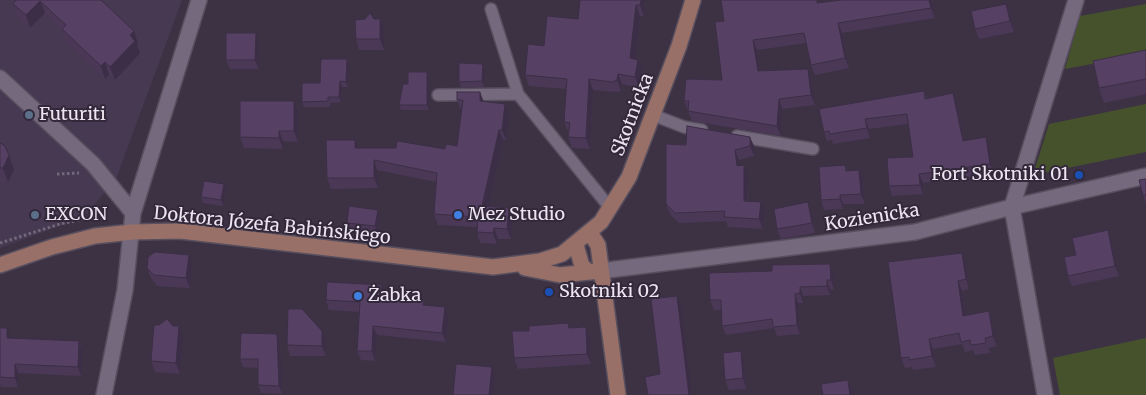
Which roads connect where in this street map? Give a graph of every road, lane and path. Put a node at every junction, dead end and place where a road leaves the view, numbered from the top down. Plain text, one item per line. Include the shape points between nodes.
1 (199, 0) edge
2 (693, 0) edge
3 (1076, 0) edge
4 (491, 9) dead end
5 (0, 78) edge
6 (518, 94) junction
7 (438, 95) dead end
8 (653, 115) junction
9 (711, 132) edge
10 (730, 135) edge
11 (813, 149) dead end
12 (1146, 176) edge
13 (1012, 207) junction
14 (611, 209) junction
15 (133, 213) junction
16 (132, 232) junction
17 (590, 233) junction
18 (576, 245) junction
19 (0, 265) edge
20 (514, 266) junction
21 (594, 272) junction
22 (104, 395) edge
23 (618, 395) edge
24 (1045, 395) edge

1 - 15 street
2 - 8 main road, Skotnicka
3 - 13 street
4 - 6 lane
5 - 15 street via 93,164
6 - 7 lane
6 - 14 lane
8 - 9 lane via 684,127
8 - 14 main road, Skotnicka via 629,177
10 - 11 lane
12 - 13 street, Kozienicka
13 - 21 street, Kozienicka via 916,232
13 - 24 street
14 - 17 main road, Skotnicka
15 - 16 street
16 - 19 main road, Doktora Józefa Babińskiego via 95,236
16 - 20 main road, Doktora Józefa Babińskiego via 180,232 462,265
16 - 22 street via 125,290
17 - 18 main road, Skotnicka
17 - 21 main road via 598,245
18 - 20 main road, Skotnicka via 540,262
18 - 21 main road via 582,266
20 - 21 main road via 560,275
21 - 23 main road

